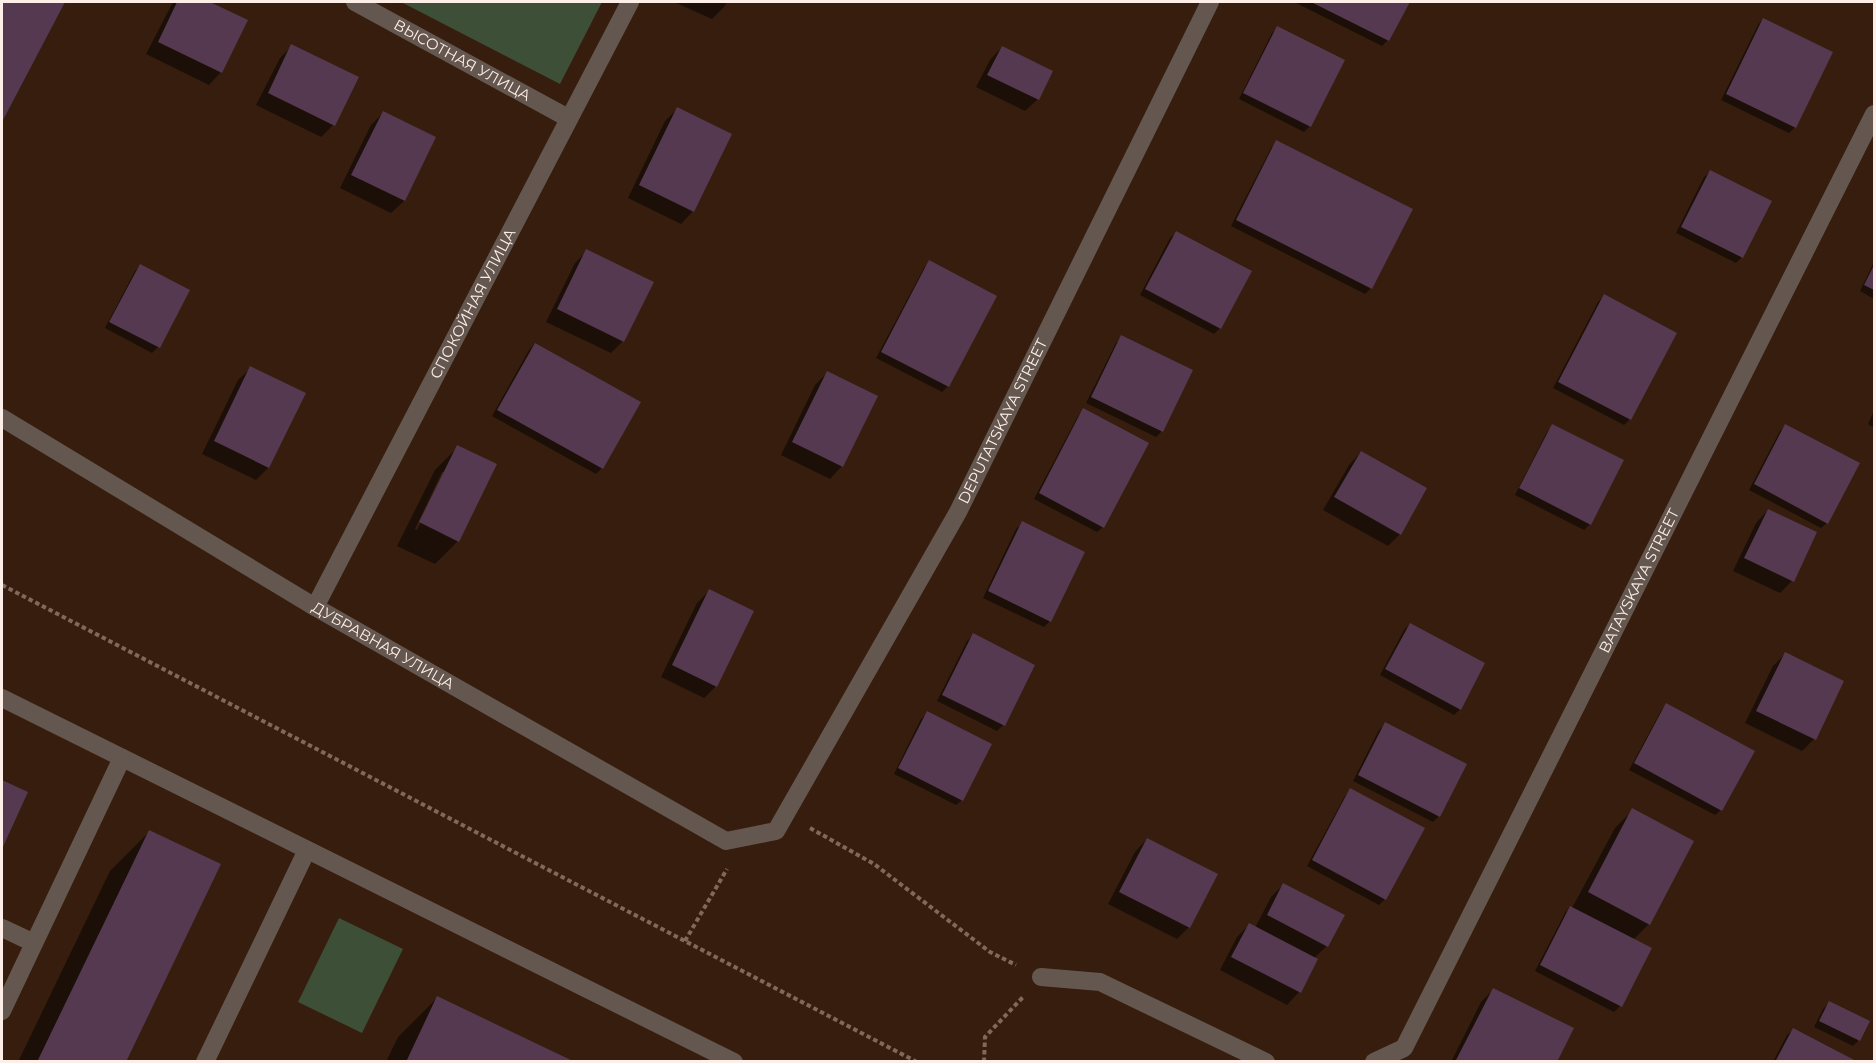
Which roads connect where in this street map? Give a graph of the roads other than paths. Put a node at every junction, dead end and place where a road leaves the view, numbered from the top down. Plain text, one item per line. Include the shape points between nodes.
1 (355, 2) edge
2 (630, 2) edge
3 (1210, 2) edge
4 (1875, 114) edge
5 (568, 118) junction
6 (2, 418) edge
7 (315, 607) junction
8 (2, 698) edge
9 (122, 758) junction
10 (777, 831) joint
11 (307, 850) junction
12 (2, 928) edge
13 (34, 943) junction
14 (1041, 977) road end
15 (2, 1011) edge
16 (211, 1060) edge
17 (734, 1062) edge
18 (1266, 1062) edge
19 (1374, 1062) edge

1 - 5 street, ВЫСОТНАЯ УЛИЦА
2 - 5 street, СПОКОЙНАЯ УЛИЦА
3 - 10 street, DEPUTATSKAYA STREET via 958,512
4 - 19 street, BATAYSKAYA STREET via 1404,1048
5 - 7 street, СПОКОЙНАЯ УЛИЦА
6 - 7 street, ДУБРАВНАЯ УЛИЦА
7 - 10 street, ДУБРАВНАЯ УЛИЦА via 726,841
8 - 9 street
9 - 11 street
9 - 13 street
11 - 16 street
11 - 17 street
12 - 13 street
13 - 15 street
14 - 18 street via 1100,981

